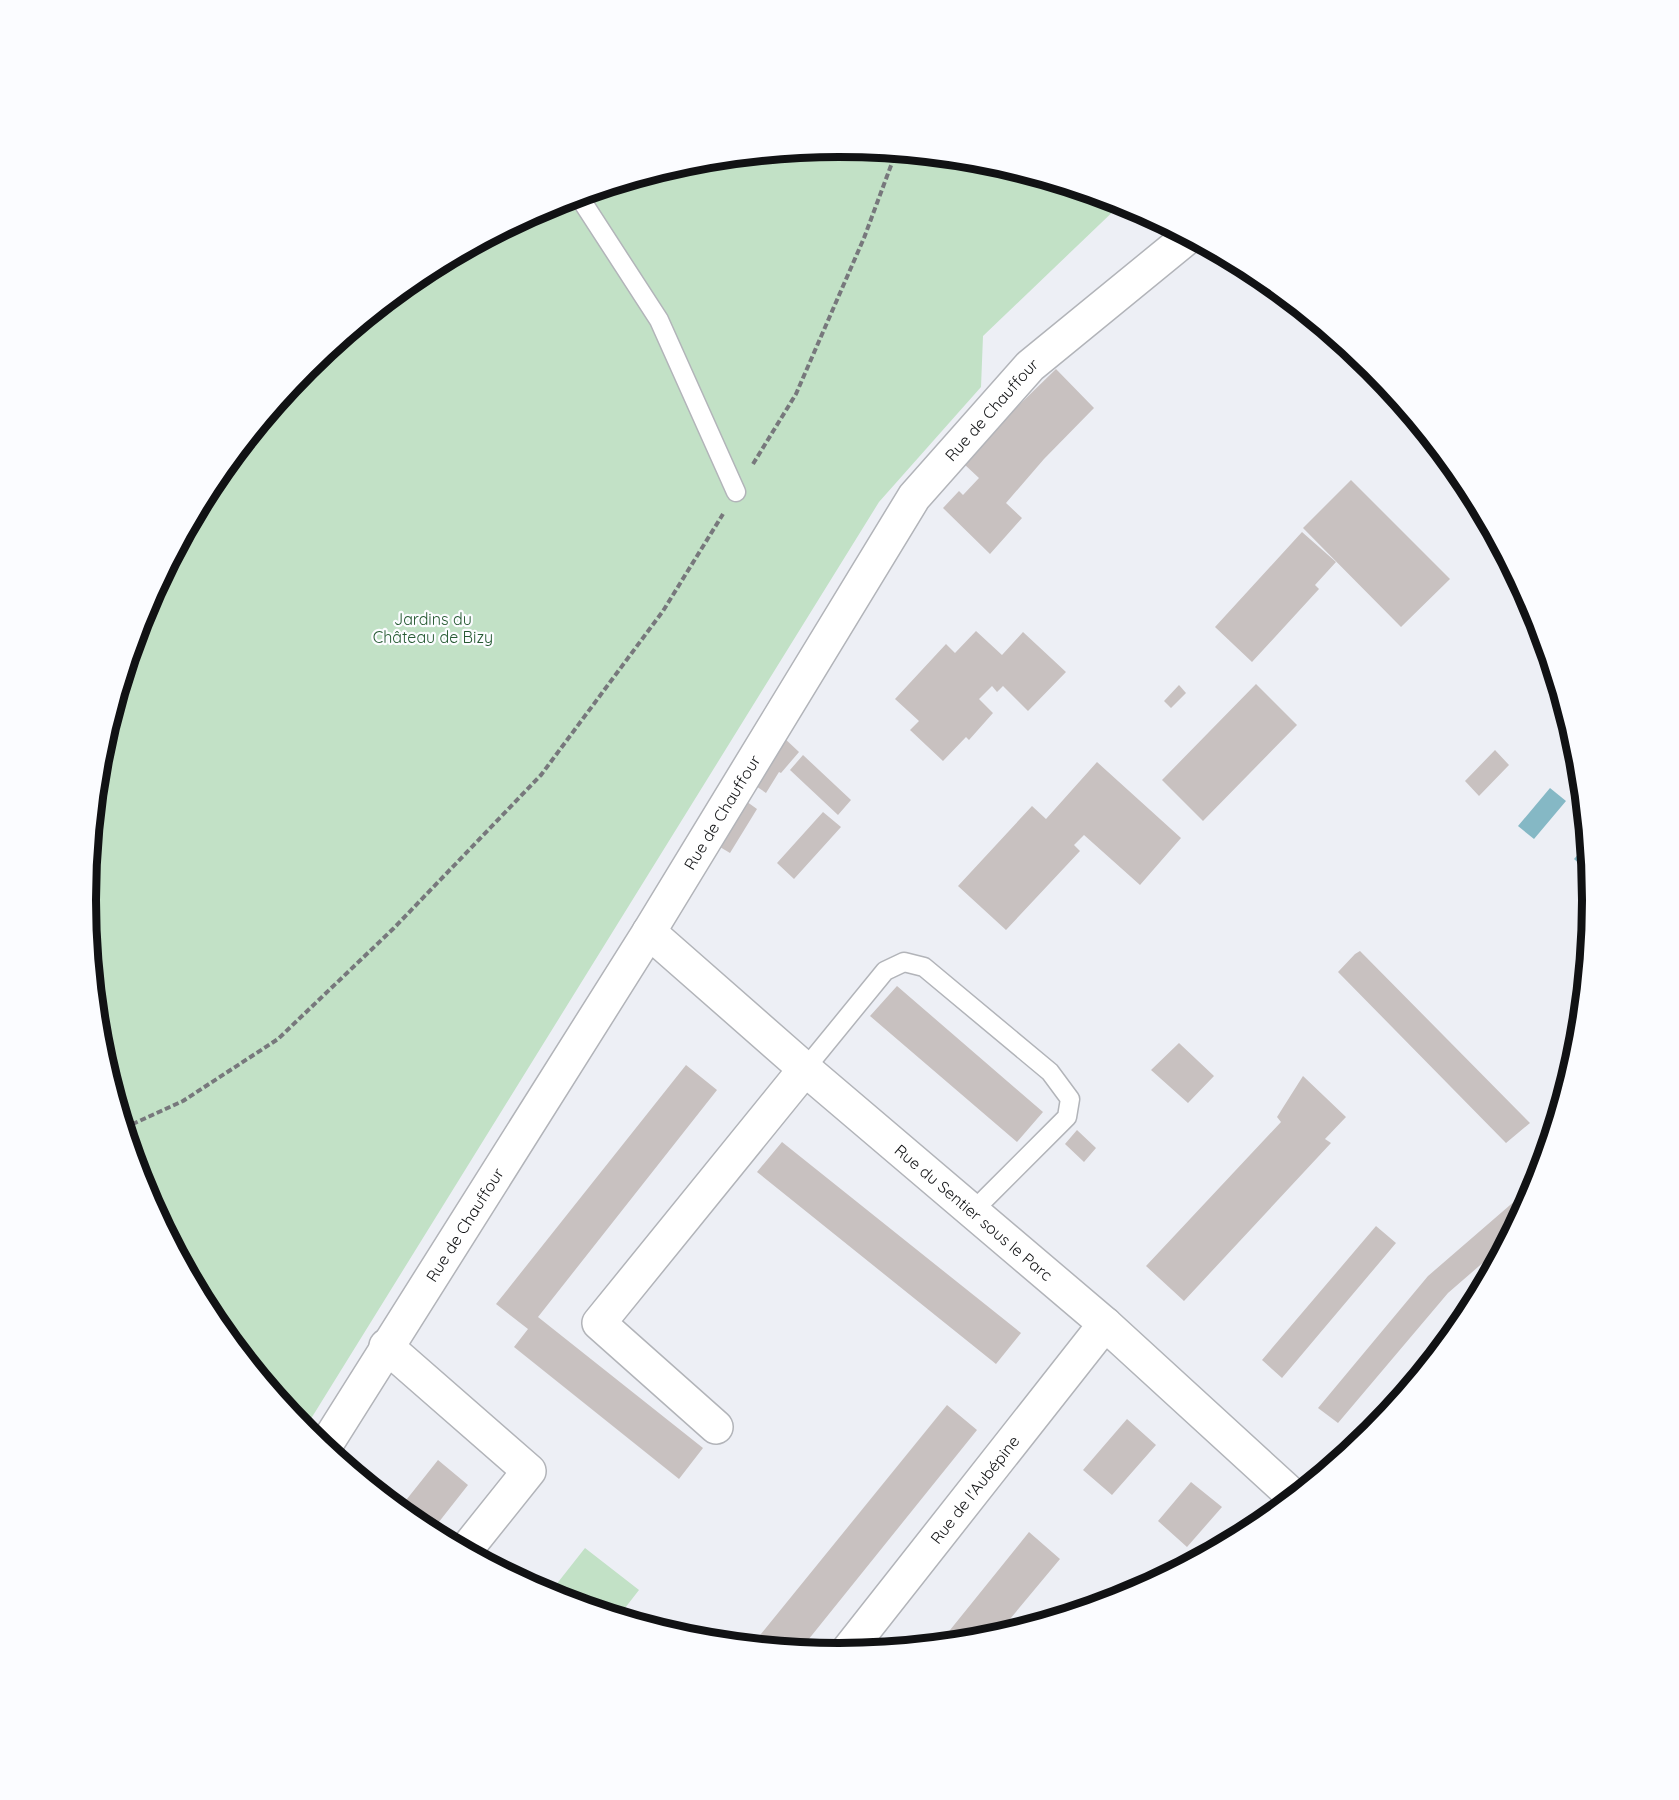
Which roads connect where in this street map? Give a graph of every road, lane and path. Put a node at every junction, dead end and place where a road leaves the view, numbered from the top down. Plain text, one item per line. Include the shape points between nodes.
1 (894, 159) edge
2 (583, 203) edge
3 (1183, 241) edge
4 (736, 492) junction
5 (649, 932) junction
6 (805, 1069) junction
7 (131, 1125) edge
8 (973, 1211) junction
9 (1105, 1324) junction
10 (386, 1346) junction
11 (716, 1427) dead end
12 (329, 1440) edge
13 (1289, 1492) edge
14 (470, 1545) edge
15 (854, 1643) edge

1 - 4 path via 864,238 796,394
2 - 4 lane via 659,320
3 - 5 street, Rue de Chauffour via 1030,366 914,497
4 - 7 path via 663,611 541,775 394,928 278,1039 183,1101
5 - 6 street, Rue du Sentier sous le Parc
5 - 10 street, Rue de Chauffour
6 - 8 street, Rue du Sentier sous le Parc
6 - 8 lane via 885,971 904,962 924,967 1050,1072 1070,1099 1067,1117
6 - 11 street via 599,1323
8 - 9 street, Rue du Sentier sous le Parc
9 - 13 street, Rue du Sentier sous le Parc
9 - 15 street, Rue de l'Aubépine
10 - 12 street, Rue de Chauffour
10 - 14 street via 529,1472

